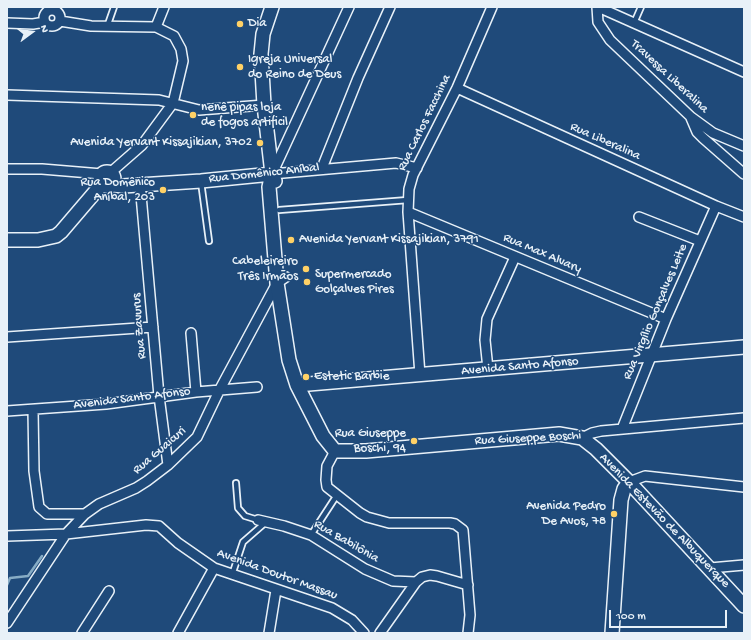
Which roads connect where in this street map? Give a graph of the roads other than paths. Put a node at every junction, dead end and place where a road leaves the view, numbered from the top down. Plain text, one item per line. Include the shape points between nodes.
1 (114, 7) edge
2 (164, 7) edge
3 (272, 7) edge
4 (349, 7) edge
5 (390, 7) edge
6 (492, 7) edge
7 (598, 7) edge
8 (642, 7) edge
9 (50, 8) edge
10 (60, 21) junction
11 (45, 22) junction
12 (634, 23) junction
13 (7, 24) edge
14 (107, 27) junction
15 (156, 27) junction
16 (744, 72) edge
17 (457, 88) junction
18 (7, 95) edge
19 (173, 103) junction
20 (264, 105) junction
21 (691, 117) junction
22 (744, 135) edge
23 (742, 145) edge
24 (7, 168) edge
25 (322, 168) junction
26 (417, 168) junction
27 (272, 174) junction
28 (744, 174) edge
29 (106, 179) junction
30 (201, 181) junction
31 (140, 184) junction
32 (408, 200) junction
33 (716, 206) junction
34 (279, 210) junction
35 (408, 212) junction
36 (639, 217) dead end
37 (744, 217) edge
38 (7, 240) edge
39 (209, 241) dead end
40 (700, 241) junction
41 (515, 257) junction
42 (281, 280) junction
43 (666, 319) junction
44 (153, 327) junction
45 (191, 333) dead end
46 (7, 337) edge
47 (744, 347) edge
48 (652, 355) junction
49 (488, 369) junction
50 (420, 375) junction
51 (297, 385) junction
52 (257, 387) dead end
53 (220, 389) junction
54 (196, 392) junction
55 (159, 396) junction
56 (33, 410) junction
57 (7, 411) edge
58 (744, 418) edge
59 (622, 429) junction
60 (582, 438) junction
61 (335, 451) junction
62 (168, 465) junction
63 (628, 482) junction
64 (236, 483) dead end
65 (744, 487) edge
66 (337, 495) junction
67 (85, 514) junction
68 (262, 521) junction
69 (66, 534) junction
70 (310, 535) junction
71 (7, 536) edge
72 (744, 564) edge
73 (214, 568) junction
74 (710, 568) junction
75 (232, 575) junction
76 (416, 582) junction
77 (468, 585) junction
78 (276, 590) junction
79 (109, 591) dead end
80 (744, 606) edge
81 (7, 623) edge
82 (82, 633) edge
83 (178, 633) edge
84 (268, 633) edge
85 (364, 633) edge
86 (380, 633) edge
87 (468, 633) edge
88 (612, 633) edge

1 - 14 lane
2 - 15 street
3 - 20 main road via 263,34 261,54
4 - 27 street
5 - 25 street
6 - 17 street, Rua Carlos Facchina
7 - 12 street
7 - 21 street, Travessa Liberalina via 598,22 610,40
8 - 12 lane
9 - 10 street via 58,12
9 - 11 street via 46,12
10 - 11 street via 53,26
10 - 14 street
11 - 13 street
12 - 16 street
14 - 15 street
15 - 19 street via 174,36 181,48 183,61
17 - 26 street, Rua Carlos Facchina
17 - 33 street, Rua Liberalina
18 - 19 street via 147,99
19 - 20 street via 199,110
19 - 29 street via 142,145
20 - 27 main road
21 - 23 street, Travessa Liberalina via 713,133
21 - 28 street via 697,132
22 - 23 street
24 - 29 street via 42,169
25 - 26 street, Rua Domênico Aníbal via 396,163
25 - 27 street, Rua Domênico Aníbal
26 - 32 street, Rua Carlos Facchina via 409,189
27 - 30 main road, Rua Domênico Aníbal
27 - 34 main road
27 - 42 main road via 269,187
29 - 31 main road, Rua Domênico Aníbal
29 - 38 main road via 56,236 38,240
30 - 31 main road, Rua Domênico Aníbal
30 - 39 lane
31 - 44 street, Rua Zavurus
32 - 34 lane
32 - 35 street, Rua Carlos Facchina
33 - 37 street, Rua Liberalina
33 - 40 street, Rua Virgílio Gonçalves Leite
34 - 42 main road
35 - 41 street, Rua Max Alvary
35 - 50 street, Rua Carlos Facchina
36 - 40 street
40 - 43 street, Rua Virgílio Gonçalves Leite
41 - 43 street, Rua Max Alvary
41 - 49 street via 487,319 485,340
42 - 51 main road via 284,328 289,360
42 - 53 street, Rua Guaicuri
43 - 48 street, Rua Virgílio Gonçalves Leite
44 - 46 street
44 - 55 street, Rua Zavurus
45 - 54 street
47 - 48 main road, Avenida Santo Afonso
48 - 49 main road, Avenida Santo Afonso
48 - 59 street, Rua Virgílio Gonçalves Leite
49 - 50 main road, Avenida Santo Afonso
50 - 51 main road, Avenida Santo Afonso
51 - 61 main road via 323,436
52 - 53 street, Avenida Santo Afonso
53 - 54 street, Avenida Santo Afonso
53 - 62 street, Rua Guaicuri via 198,437
54 - 55 street, Avenida Santo Afonso
55 - 56 street, Avenida Santo Afonso via 106,404
55 - 62 street, Rua Zavurus
56 - 57 street, Avenida Santo Afonso
56 - 67 street via 34,471 39,507 47,514
58 - 59 street, Rua Giuseppe Boschi
59 - 60 street, Rua Giuseppe Boschi via 592,433
60 - 61 main road, Rua Giuseppe Boschi via 559,434 366,451
60 - 63 main road, Avenida Estevão de Albuquerque
61 - 66 street via 327,466 326,480 327,486
62 - 67 street, Rua Guaicuri via 136,488 105,501
63 - 65 street via 644,476
63 - 74 main road, Avenida Estevão de Albuquerque
63 - 88 main road via 621,500
64 - 68 lane, Rua Babilônia via 238,508 244,516
66 - 70 lane
66 - 77 street via 374,519 395,523 450,523 461,527 465,536
67 - 69 street, Rua Guaicuri
68 - 70 street, Rua Babilônia
68 - 75 lane via 243,542
69 - 71 street, Avenida Doutor Massau
69 - 73 street, Avenida Doutor Massau via 158,526
69 - 81 street, Rua Guaicuri
70 - 76 street, Rua Babilônia via 382,577 393,581
72 - 74 street
73 - 75 street, Avenida Doutor Massau
73 - 83 street
74 - 80 main road, Avenida Estevão de Albuquerque
75 - 78 street, Avenida Doutor Massau
76 - 77 street, Rua Babilônia via 422,577 437,576
76 - 86 street
77 - 87 street
78 - 84 street
78 - 85 street, Avenida Doutor Massau via 332,608 352,620
79 - 82 street

